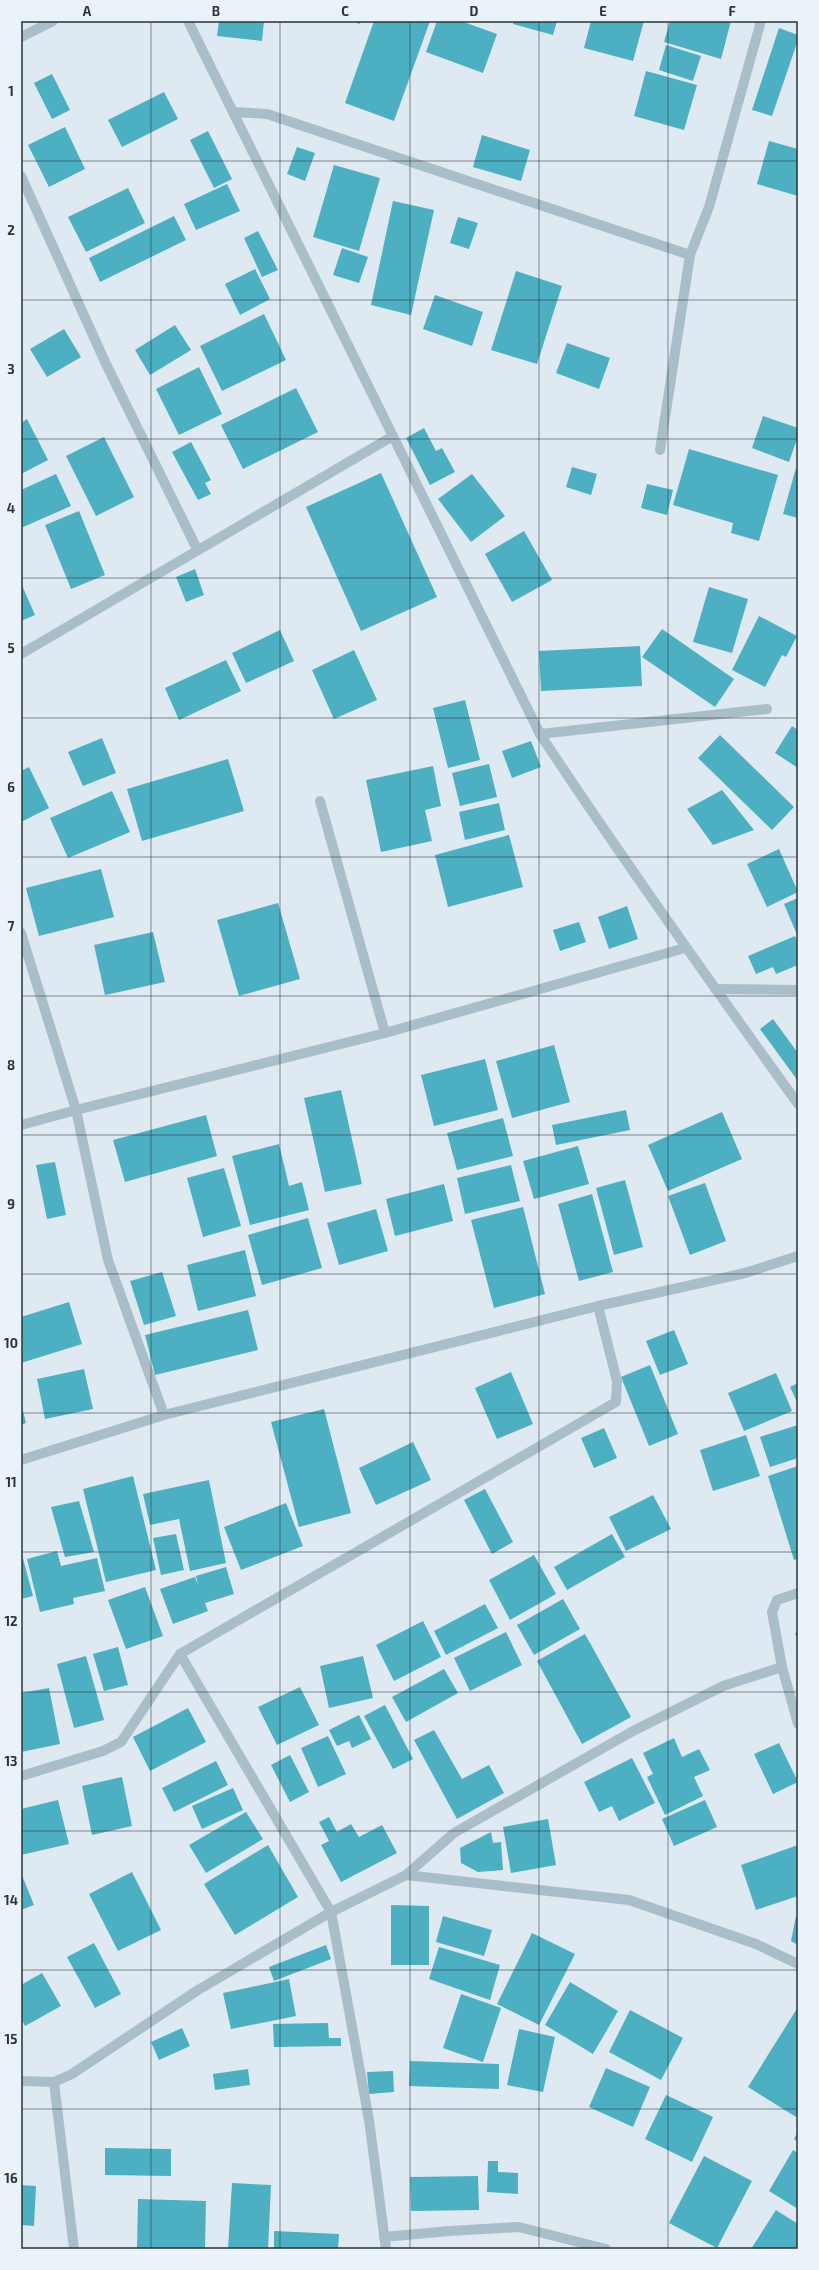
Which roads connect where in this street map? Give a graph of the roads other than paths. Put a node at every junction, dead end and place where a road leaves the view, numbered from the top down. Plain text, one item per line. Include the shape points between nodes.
1 (54, 21) edge
2 (188, 21) edge
3 (761, 21) edge
4 (21, 37) edge
5 (234, 112) junction
6 (21, 176) edge
7 (690, 255) junction
8 (393, 436) junction
9 (660, 450) dead end
10 (197, 549) junction
11 (21, 654) edge
12 (767, 709) dead end
13 (540, 734) junction
14 (320, 801) dead end
15 (21, 933) edge
16 (684, 948) junction
17 (715, 988) junction
18 (798, 990) edge
19 (385, 1033) junction
20 (798, 1104) edge
21 (76, 1110) junction
22 (21, 1125) edge
23 (798, 1256) edge
24 (598, 1306) junction
25 (164, 1415) junction
26 (21, 1460) edge
27 (798, 1593) edge
28 (180, 1654) junction
29 (782, 1667) junction
30 (798, 1724) edge
31 (21, 1776) edge
32 (406, 1875) junction
33 (331, 1912) junction
34 (798, 1964) edge
35 (21, 2081) edge
36 (54, 2082) junction
37 (384, 2237) junction
38 (74, 2249) edge
39 (386, 2249) edge
40 (606, 2249) edge

1 - 4 street
2 - 5 street
3 - 7 street via 709,207
5 - 7 street via 267,114
5 - 8 street
6 - 10 street via 106,364
7 - 9 street
8 - 10 street
8 - 13 street
10 - 11 street
12 - 13 street
13 - 16 street
14 - 19 street
15 - 21 street
16 - 17 street
16 - 19 street
17 - 18 street
17 - 20 street
19 - 21 street
21 - 22 street
21 - 25 street via 108,1260
23 - 24 street via 745,1274
24 - 25 street
24 - 28 street via 617,1381 616,1402
25 - 26 street
27 - 29 street via 777,1600 772,1612
28 - 31 street via 121,1742 102,1751
28 - 33 street
29 - 30 street
29 - 32 street via 723,1686 633,1732 454,1833
32 - 33 street
32 - 34 street via 630,1900 756,1944
33 - 36 street via 198,1990 72,2074
33 - 37 street via 369,2120
35 - 36 street
36 - 38 street
37 - 39 street
37 - 40 street via 449,2230 519,2227

